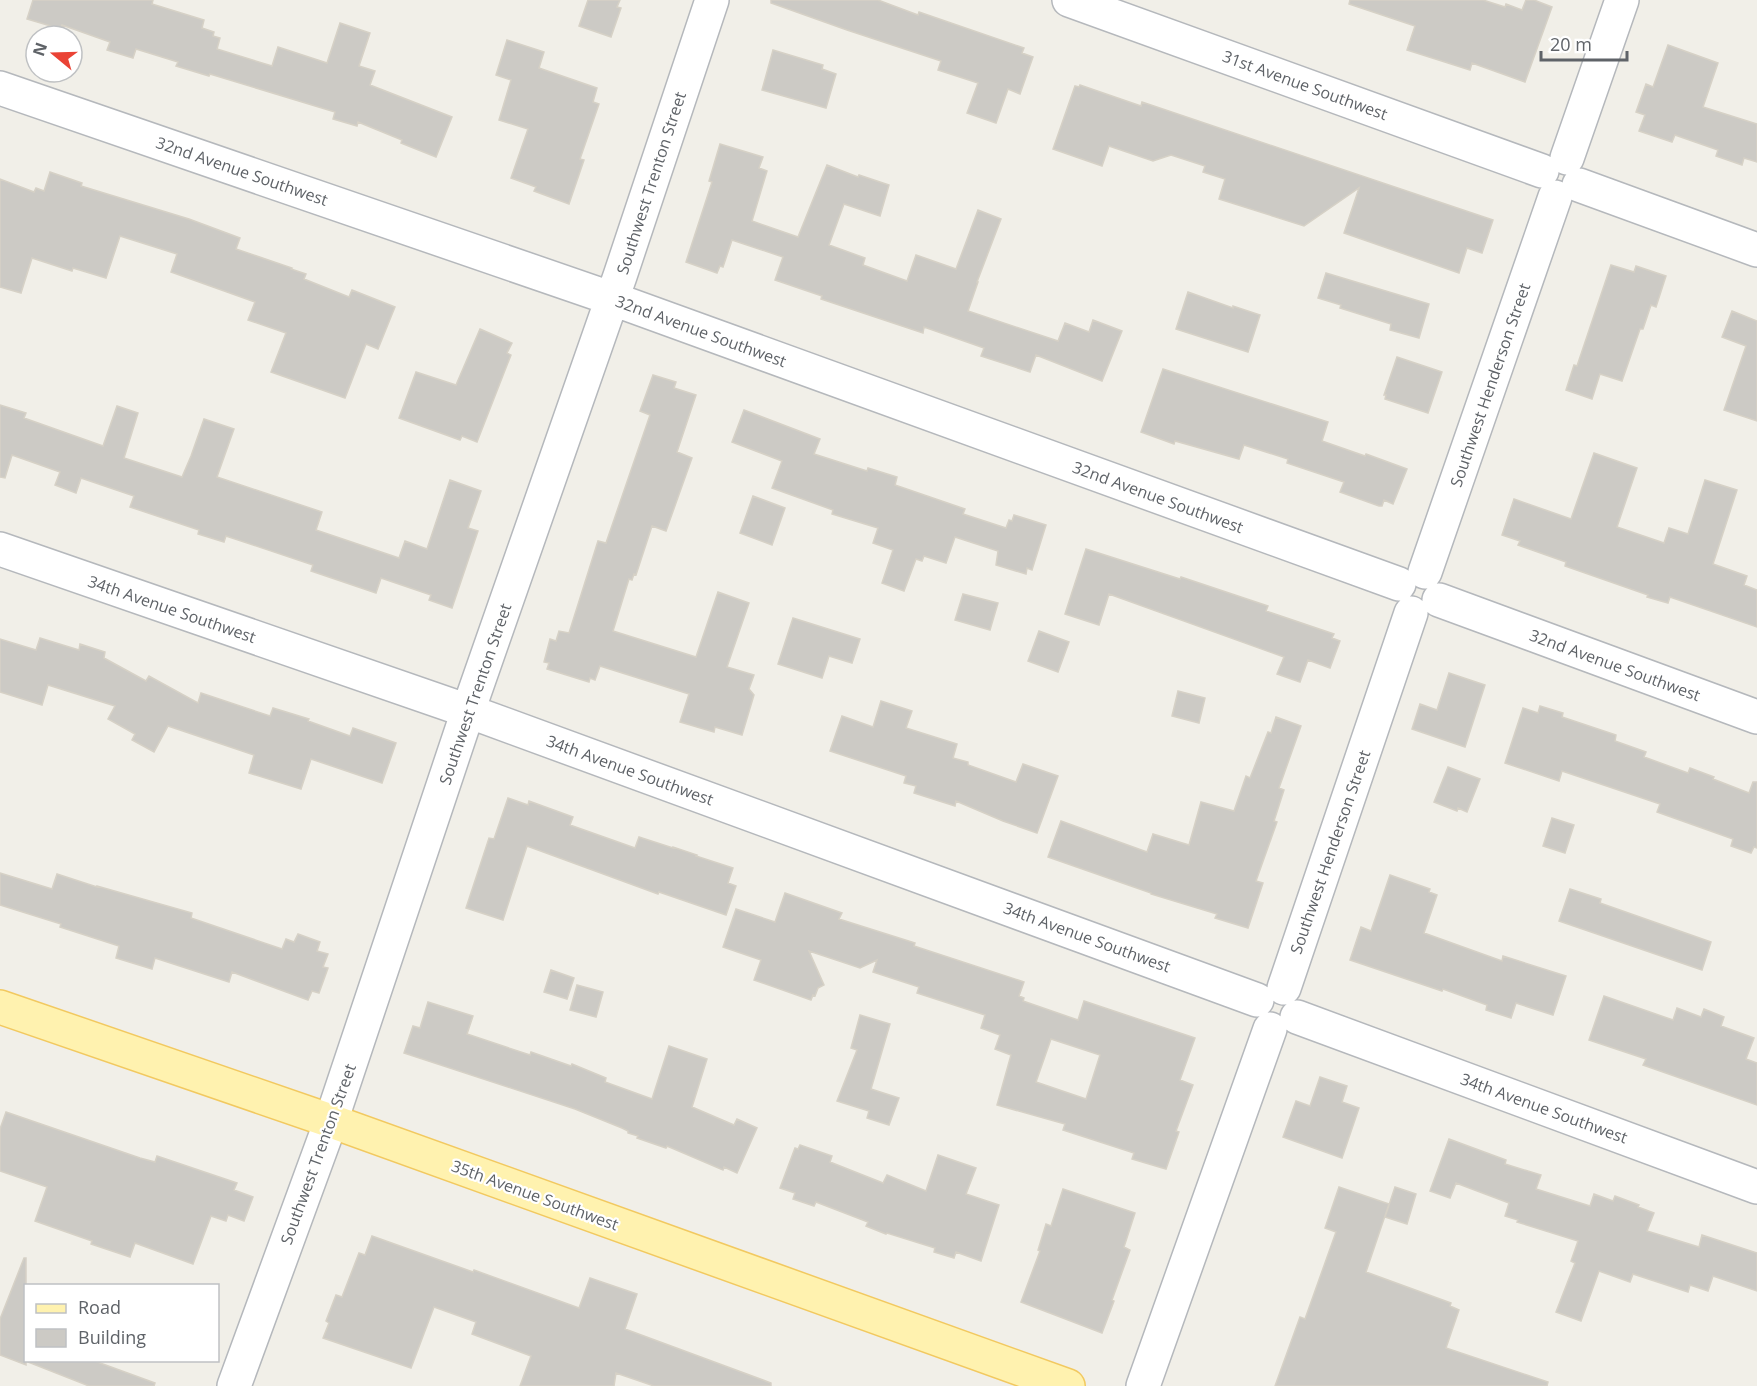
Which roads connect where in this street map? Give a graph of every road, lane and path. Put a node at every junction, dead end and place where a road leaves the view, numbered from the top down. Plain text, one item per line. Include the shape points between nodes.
1 (712, 0) edge
2 (1069, 0) edge
3 (1622, 0) edge
4 (0, 88) edge
5 (1561, 178) junction
6 (1757, 250) edge
7 (612, 299) junction
8 (0, 549) edge
9 (1419, 593) junction
10 (468, 711) junction
11 (1757, 717) edge
12 (0, 1007) edge
13 (1277, 1009) junction
14 (331, 1121) junction
15 (1757, 1187) edge
16 (234, 1386) edge
17 (1068, 1386) edge
18 (1143, 1386) edge

1 - 7 street, Southwest Trenton Street
2 - 5 street, 31st Avenue Southwest
3 - 5 street, Southwest Henderson Street
4 - 7 street, 32nd Avenue Southwest
5 - 6 street, 31st Avenue Southwest
5 - 9 street, Southwest Henderson Street
7 - 9 street, 32nd Avenue Southwest
7 - 10 street, Southwest Trenton Street
8 - 10 street, 34th Avenue Southwest
9 - 11 street, 32nd Avenue Southwest
9 - 13 street, Southwest Henderson Street
10 - 13 street, 34th Avenue Southwest
10 - 14 street, Southwest Trenton Street
12 - 14 main road, 35th Avenue Southwest
13 - 15 street, 34th Avenue Southwest
13 - 18 street, Southwest Henderson Street
14 - 16 street, Southwest Trenton Street
14 - 17 main road, 35th Avenue Southwest

